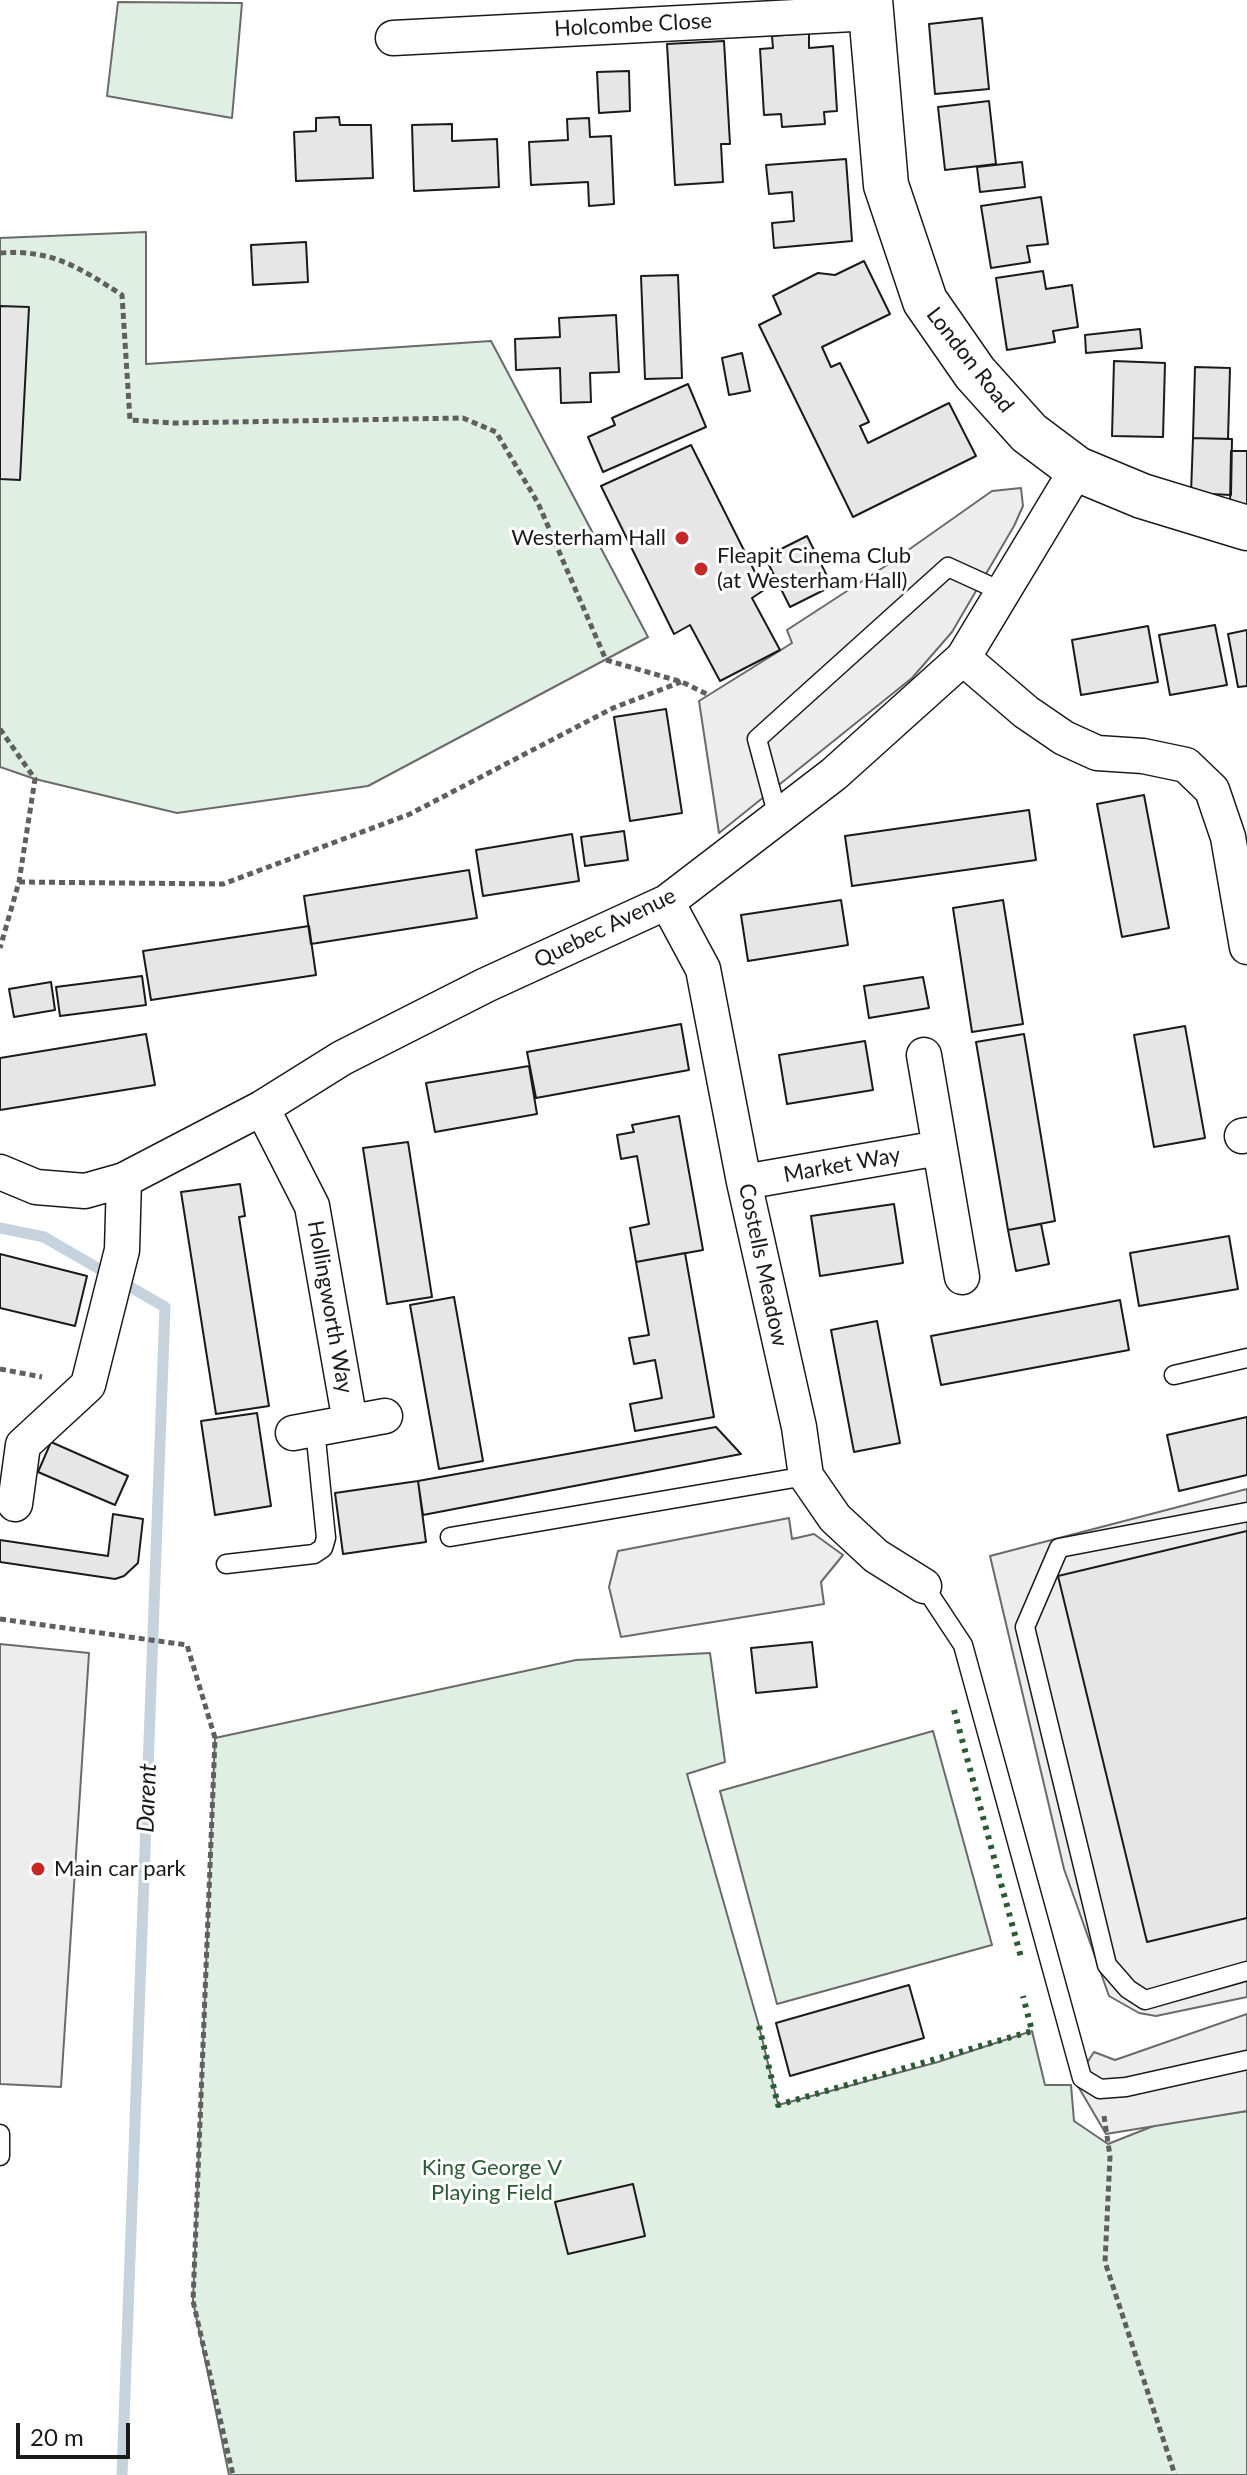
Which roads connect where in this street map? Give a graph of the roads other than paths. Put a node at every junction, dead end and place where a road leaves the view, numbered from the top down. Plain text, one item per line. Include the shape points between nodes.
1 (871, 6) edge
2 (393, 38) dead end
3 (1077, 469) junction
4 (1247, 528) edge
5 (1003, 592) junction
6 (963, 658) junction
7 (778, 817) junction
8 (667, 902) junction
9 (1247, 947) edge
10 (924, 1055) dead end
11 (262, 1108) junction
12 (939, 1148) junction
13 (0, 1172) edge
14 (124, 1180) junction
15 (744, 1182) junction
16 (962, 1277) dead end
17 (1247, 1358) edge
18 (1174, 1375) dead end
19 (385, 1416) dead end
20 (350, 1422) junction
21 (304, 1431) joint
22 (806, 1476) junction
23 (15, 1504) dead end
24 (1247, 1512) edge
25 (450, 1537) dead end
26 (226, 1564) dead end
27 (924, 1586) joint
28 (1247, 1971) edge
29 (1247, 2060) edge
30 (0, 2134) edge
31 (0, 2156) edge

1 - 2 street, Holcombe Close
1 - 3 street, London Road via 886,185 925,301 975,373 1029,433
3 - 4 street, London Road via 1142,496
3 - 5 street, Quebec Avenue
5 - 6 street, Quebec Avenue
5 - 7 lane via 948,567 757,739
6 - 7 street, Quebec Avenue
6 - 9 street via 1064,738 1097,753 1186,765 1212,790 1228,837
7 - 8 street, Quebec Avenue
8 - 11 street, Quebec Avenue via 459,998 342,1058
8 - 15 street, Costells Meadow via 703,969
10 - 12 street
11 - 14 street, Quebec Avenue
11 - 20 street, Hollingworth Way via 312,1206
12 - 15 street, Market Way
12 - 16 street
13 - 14 street, Quebec Avenue via 36,1187 85,1191
14 - 23 street via 122,1250 88,1385 23,1445
15 - 22 street, Costells Meadow
17 - 18 lane
19 - 20 street, Hollingworth Way
20 - 21 street, Hollingworth Way
21 - 26 lane via 326,1538 323,1548 314,1554
22 - 25 lane
22 - 27 street, Costells Meadow via 835,1518 876,1556
24 - 28 lane via 1059,1548 1025,1627 1107,1965 1145,2000
27 - 29 lane via 963,1645 1082,2078 1100,2089 1126,2087
30 - 31 lane

